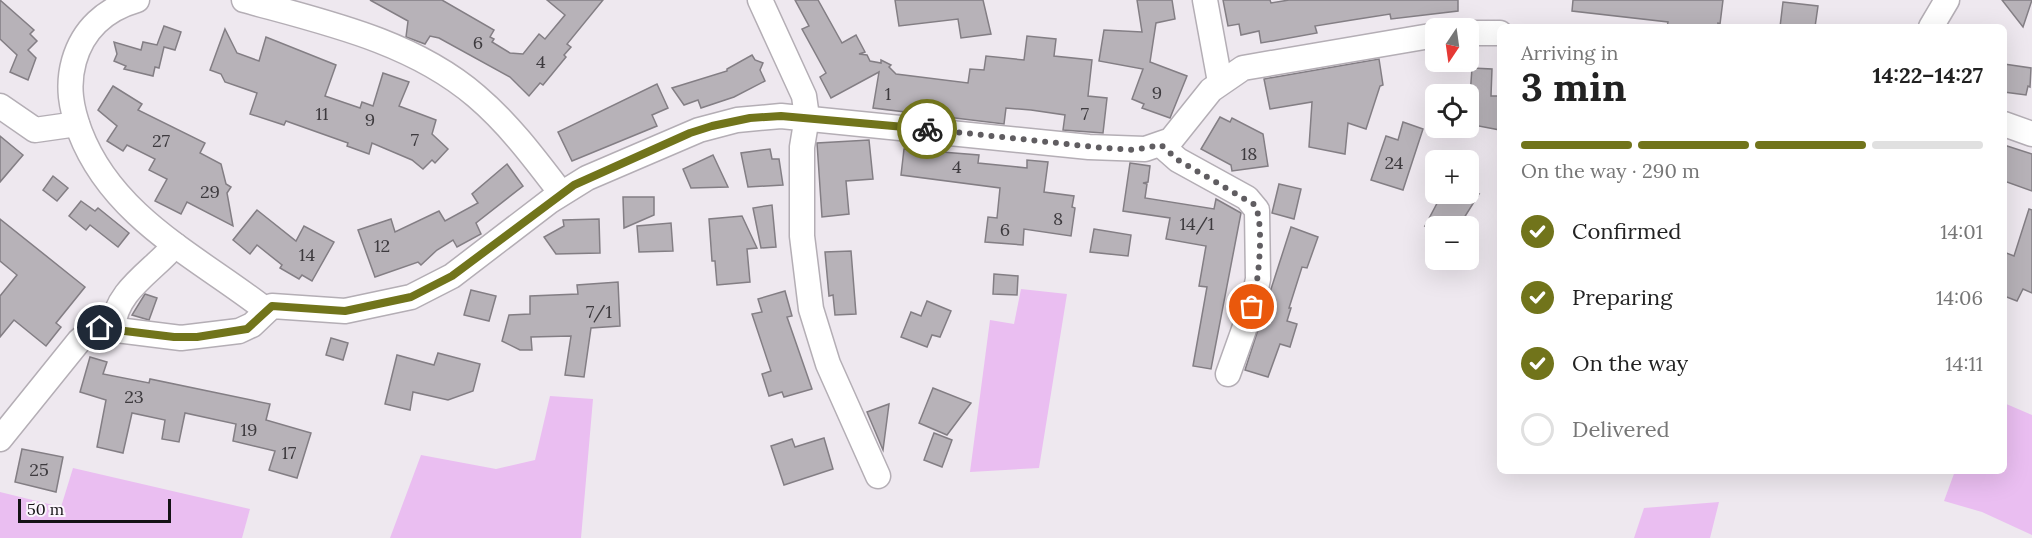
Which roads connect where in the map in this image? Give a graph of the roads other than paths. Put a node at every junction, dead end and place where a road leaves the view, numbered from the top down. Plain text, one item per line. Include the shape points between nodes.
1 (137, 0) edge
2 (244, 0) edge
3 (760, 0) edge
4 (1205, 0) edge
5 (1947, 0) edge
6 (1933, 24) edge
7 (1479, 33) edge
8 (1497, 33) edge
9 (1425, 37) edge
10 (1220, 82) junction
11 (0, 106) edge
12 (807, 117) junction
13 (77, 124) junction
14 (2007, 125) edge
15 (2032, 134) edge
16 (1161, 145) junction
17 (561, 193) junction
18 (175, 245) junction
19 (266, 310) junction
20 (113, 328) junction
21 (1228, 374) dead end
22 (0, 440) edge
23 (878, 476) dead end

1 - 13 street via 106,14 90,28 78,48 70,88
2 - 17 street via 395,46 456,80 514,134
3 - 12 street via 802,85
4 - 10 street
5 - 6 street
7 - 8 street
9 - 10 street via 1254,64
10 - 16 street via 1175,137
11 - 13 street via 35,130
12 - 16 street via 1089,147 1134,150
12 - 17 street via 750,118 699,130
12 - 23 street via 802,147 802,236 809,299 828,364
13 - 18 street via 105,181
14 - 15 street
16 - 21 street via 1178,160 1247,198 1257,210 1258,279
17 - 19 street via 452,276 411,297 345,311 276,305
18 - 19 street
18 - 20 street via 120,302
19 - 20 street via 243,331 197,337
20 - 22 street via 97,329 82,338

